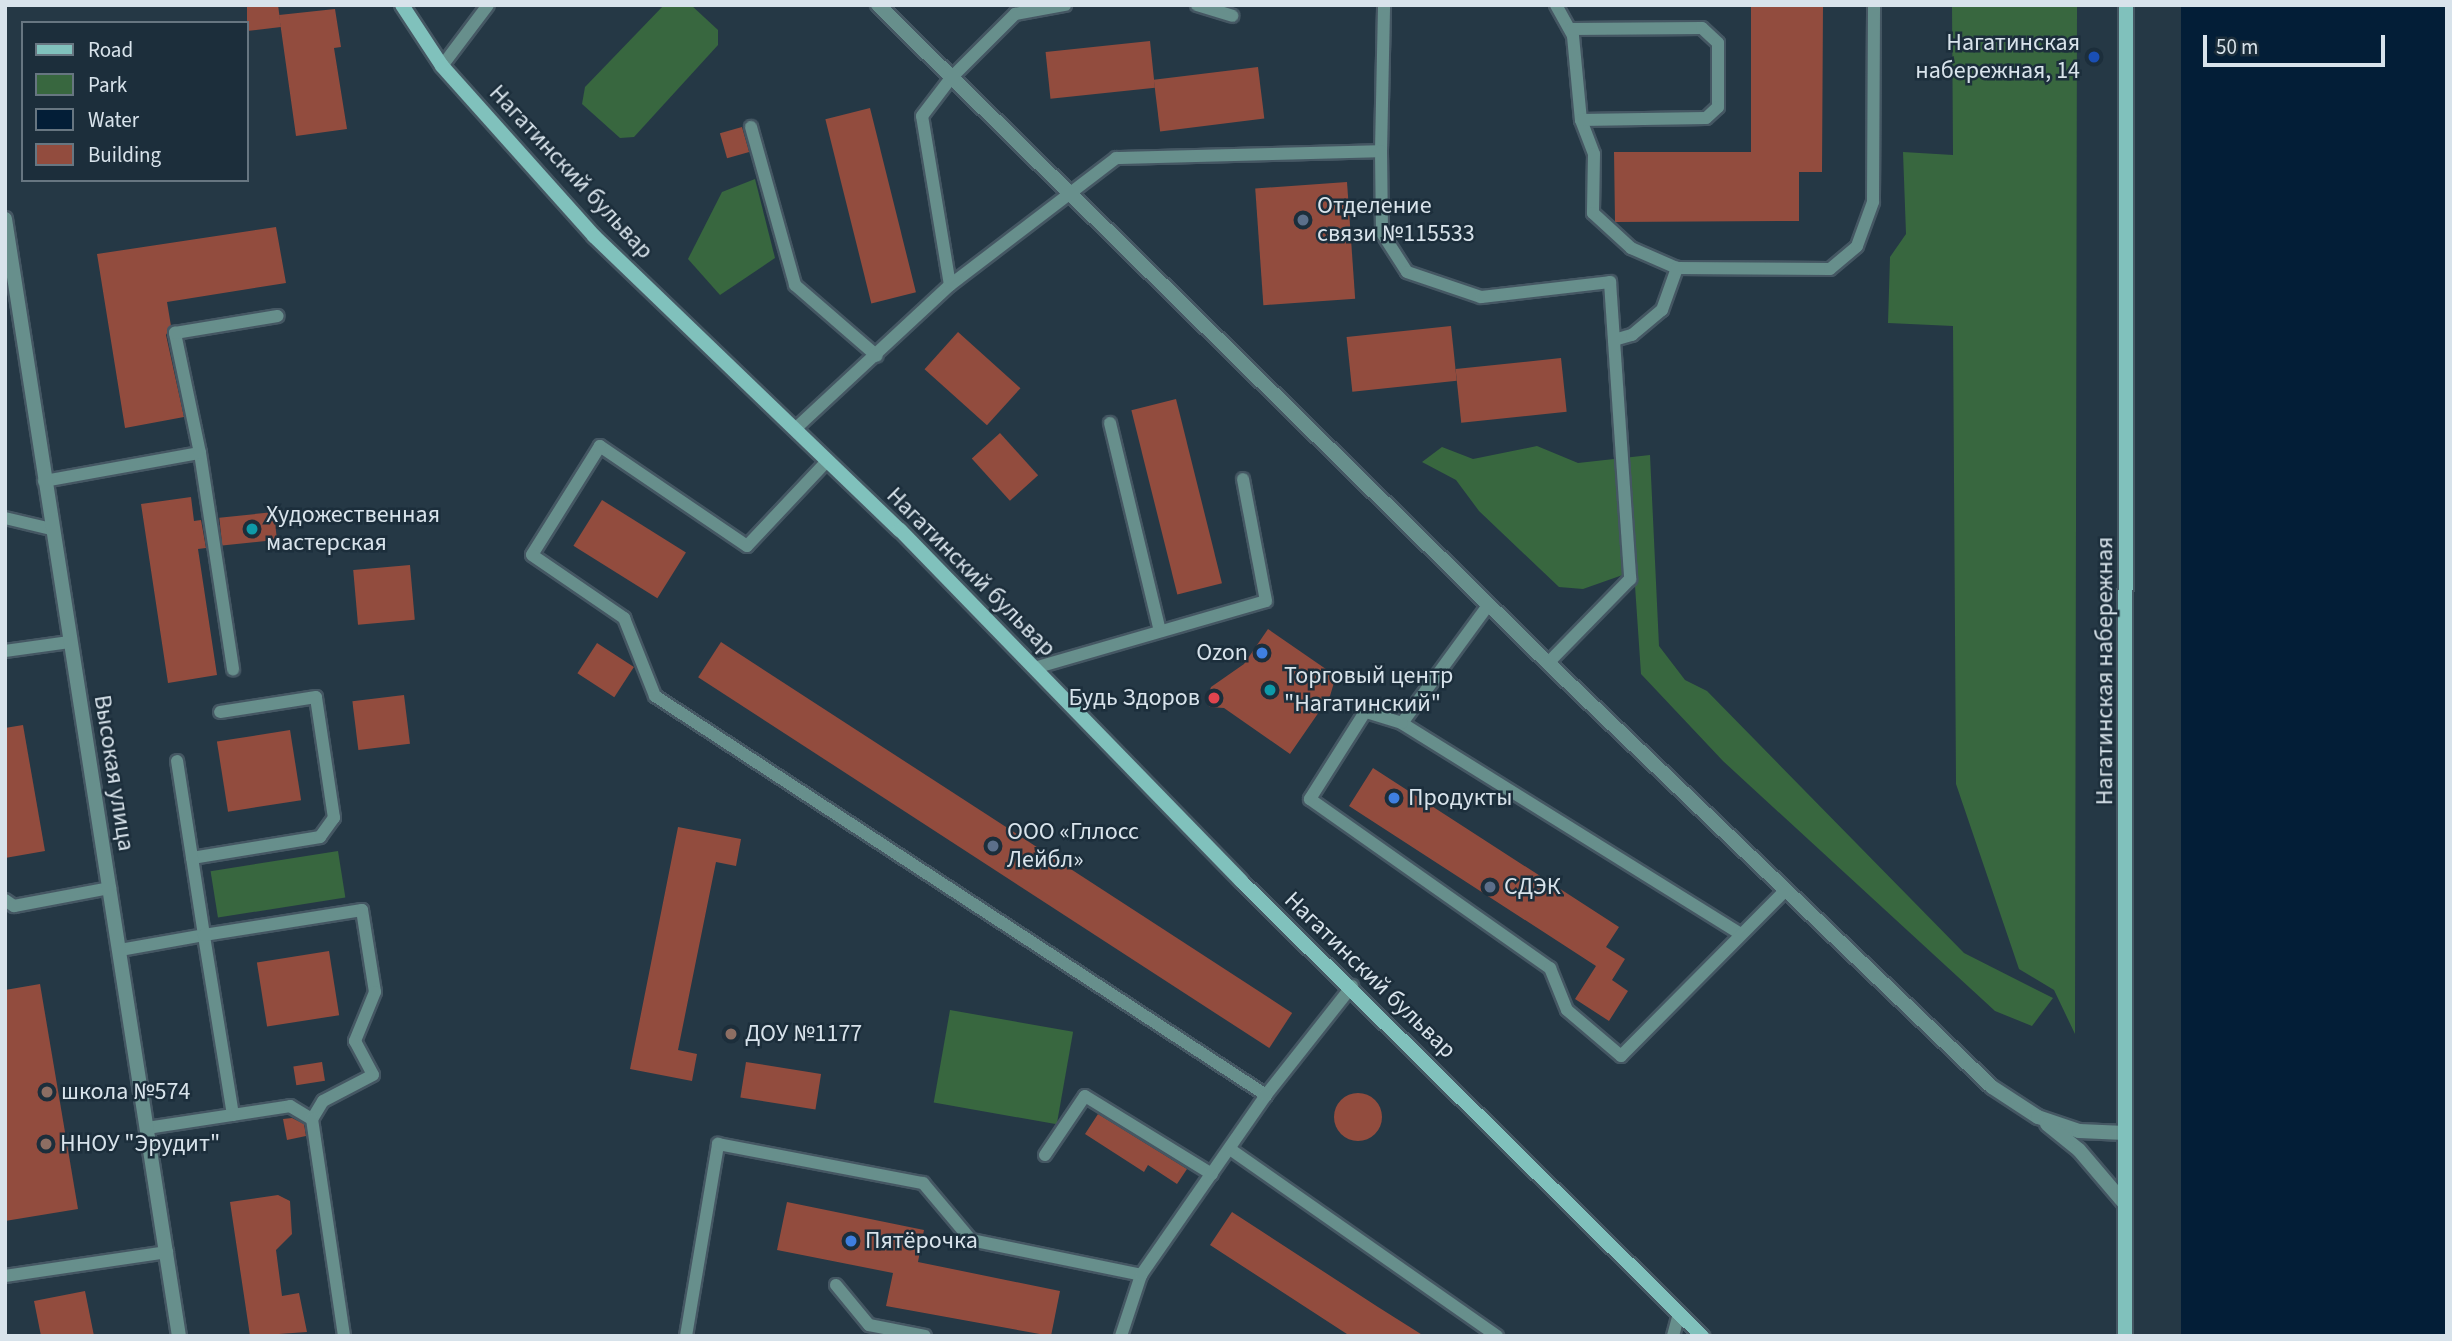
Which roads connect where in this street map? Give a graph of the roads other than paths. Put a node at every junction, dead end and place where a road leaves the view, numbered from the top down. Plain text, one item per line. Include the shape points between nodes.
1 (402, 5) edge
2 (488, 5) edge
3 (878, 5) edge
4 (1065, 5) edge
5 (1197, 5) edge
6 (1384, 5) edge
7 (1556, 5) edge
8 (1874, 5) edge
9 (2126, 5) edge
10 (1233, 16) dead end
11 (1572, 29) junction
12 (442, 66) junction
13 (951, 78) junction
14 (1581, 120) junction
15 (751, 127) dead end
16 (1381, 151) junction
17 (1070, 195) junction
18 (5, 219) edge
19 (1677, 268) junction
20 (950, 285) junction
21 (278, 316) dead end
22 (1614, 340) junction
23 (877, 356) junction
24 (1110, 423) dead end
25 (795, 429) junction
26 (200, 453) junction
27 (828, 460) junction
28 (1243, 479) dead end
29 (44, 481) junction
30 (5, 518) edge
31 (51, 529) junction
32 (1489, 604) junction
33 (1160, 631) junction
34 (69, 642) junction
35 (5, 652) edge
36 (1548, 663) junction
37 (1034, 668) junction
38 (233, 669) dead end
39 (220, 712) dead end
40 (1402, 723) junction
41 (177, 761) dead end
42 (192, 858) junction
43 (110, 888) junction
44 (1784, 892) junction
45 (5, 900) edge
46 (1739, 933) junction
47 (204, 935) junction
48 (120, 950) junction
49 (1352, 986) junction
50 (1266, 1095) junction
51 (233, 1115) junction
52 (2038, 1117) junction
53 (312, 1119) junction
54 (147, 1128) junction
55 (2125, 1133) junction
56 (1230, 1149) junction
57 (1045, 1155) dead end
58 (1212, 1174) junction
59 (2125, 1204) junction
60 (167, 1252) junction
61 (1140, 1275) junction
62 (5, 1276) edge
63 (836, 1285) dead end
64 (1679, 1314) junction
65 (179, 1336) edge
66 (344, 1336) edge
67 (686, 1336) edge
68 (925, 1336) edge
69 (1121, 1336) edge
70 (1497, 1336) edge
71 (1673, 1336) edge
72 (1702, 1336) edge
73 (2125, 1336) edge

1 - 12 street, Нагатинский бульвар
2 - 12 lane
3 - 13 street
4 - 13 lane via 1015,14
5 - 10 lane
6 - 16 lane
7 - 11 lane
8 - 19 lane via 1873,202 1857,246 1830,269
9 - 55 street, Нагатинская набережная
11 - 14 lane
11 - 14 lane via 1702,28 1718,43 1718,107 1706,118
12 - 25 street, Нагатинский бульвар via 594,236
13 - 17 street
13 - 20 lane via 922,116
14 - 19 lane via 1594,154 1593,213 1631,248
15 - 23 lane via 795,285
16 - 17 lane via 1116,158
16 - 22 lane via 1382,233 1407,272 1481,297 1610,282
17 - 20 lane
17 - 32 street
18 - 29 street, Высокая улица
19 - 22 lane via 1662,310 1632,335
20 - 23 lane
21 - 26 lane via 176,333
22 - 36 lane via 1630,579
23 - 25 lane
24 - 33 lane
25 - 27 street, Нагатинский бульвар
26 - 29 lane
26 - 38 lane
27 - 37 street, Нагатинский бульвар
27 - 50 lane via 747,546 600,446 532,555 624,618 655,696
28 - 33 lane via 1266,601
29 - 31 street, Высокая улица
30 - 31 lane
31 - 34 street, Высокая улица
32 - 36 street
32 - 40 lane
33 - 37 lane
34 - 35 lane
34 - 43 street, Высокая улица
36 - 44 street
37 - 49 street, Нагатинский бульвар via 1241,881
39 - 42 lane via 316,697 334,818 320,838
40 - 46 lane
40 - 46 lane via 1365,712 1310,799 1550,968 1567,1010 1621,1056
41 - 42 lane
42 - 47 lane
43 - 45 lane via 14,906
43 - 48 street, Высокая улица
44 - 46 lane
44 - 52 street via 1992,1087
47 - 48 lane
47 - 51 lane
47 - 53 lane via 362,910 375,992 355,1041 373,1075 323,1101
48 - 54 street, Высокая улица
49 - 50 lane
49 - 64 street, Нагатинский бульвар
50 - 56 lane
51 - 53 lane via 290,1106
51 - 54 lane
52 - 55 street via 2079,1131
52 - 59 street via 2079,1150
53 - 66 lane
54 - 60 street, Высокая улица
55 - 59 street, Нагатинская набережная
56 - 58 lane
56 - 70 lane
57 - 58 lane via 1085,1096
58 - 61 lane
59 - 73 street, Нагатинская набережная
60 - 62 lane
60 - 65 street, Высокая улица
61 - 67 lane via 971,1240 923,1183 718,1144
61 - 69 lane
63 - 68 lane via 869,1325
64 - 71 lane
64 - 72 street, Нагатинский бульвар

